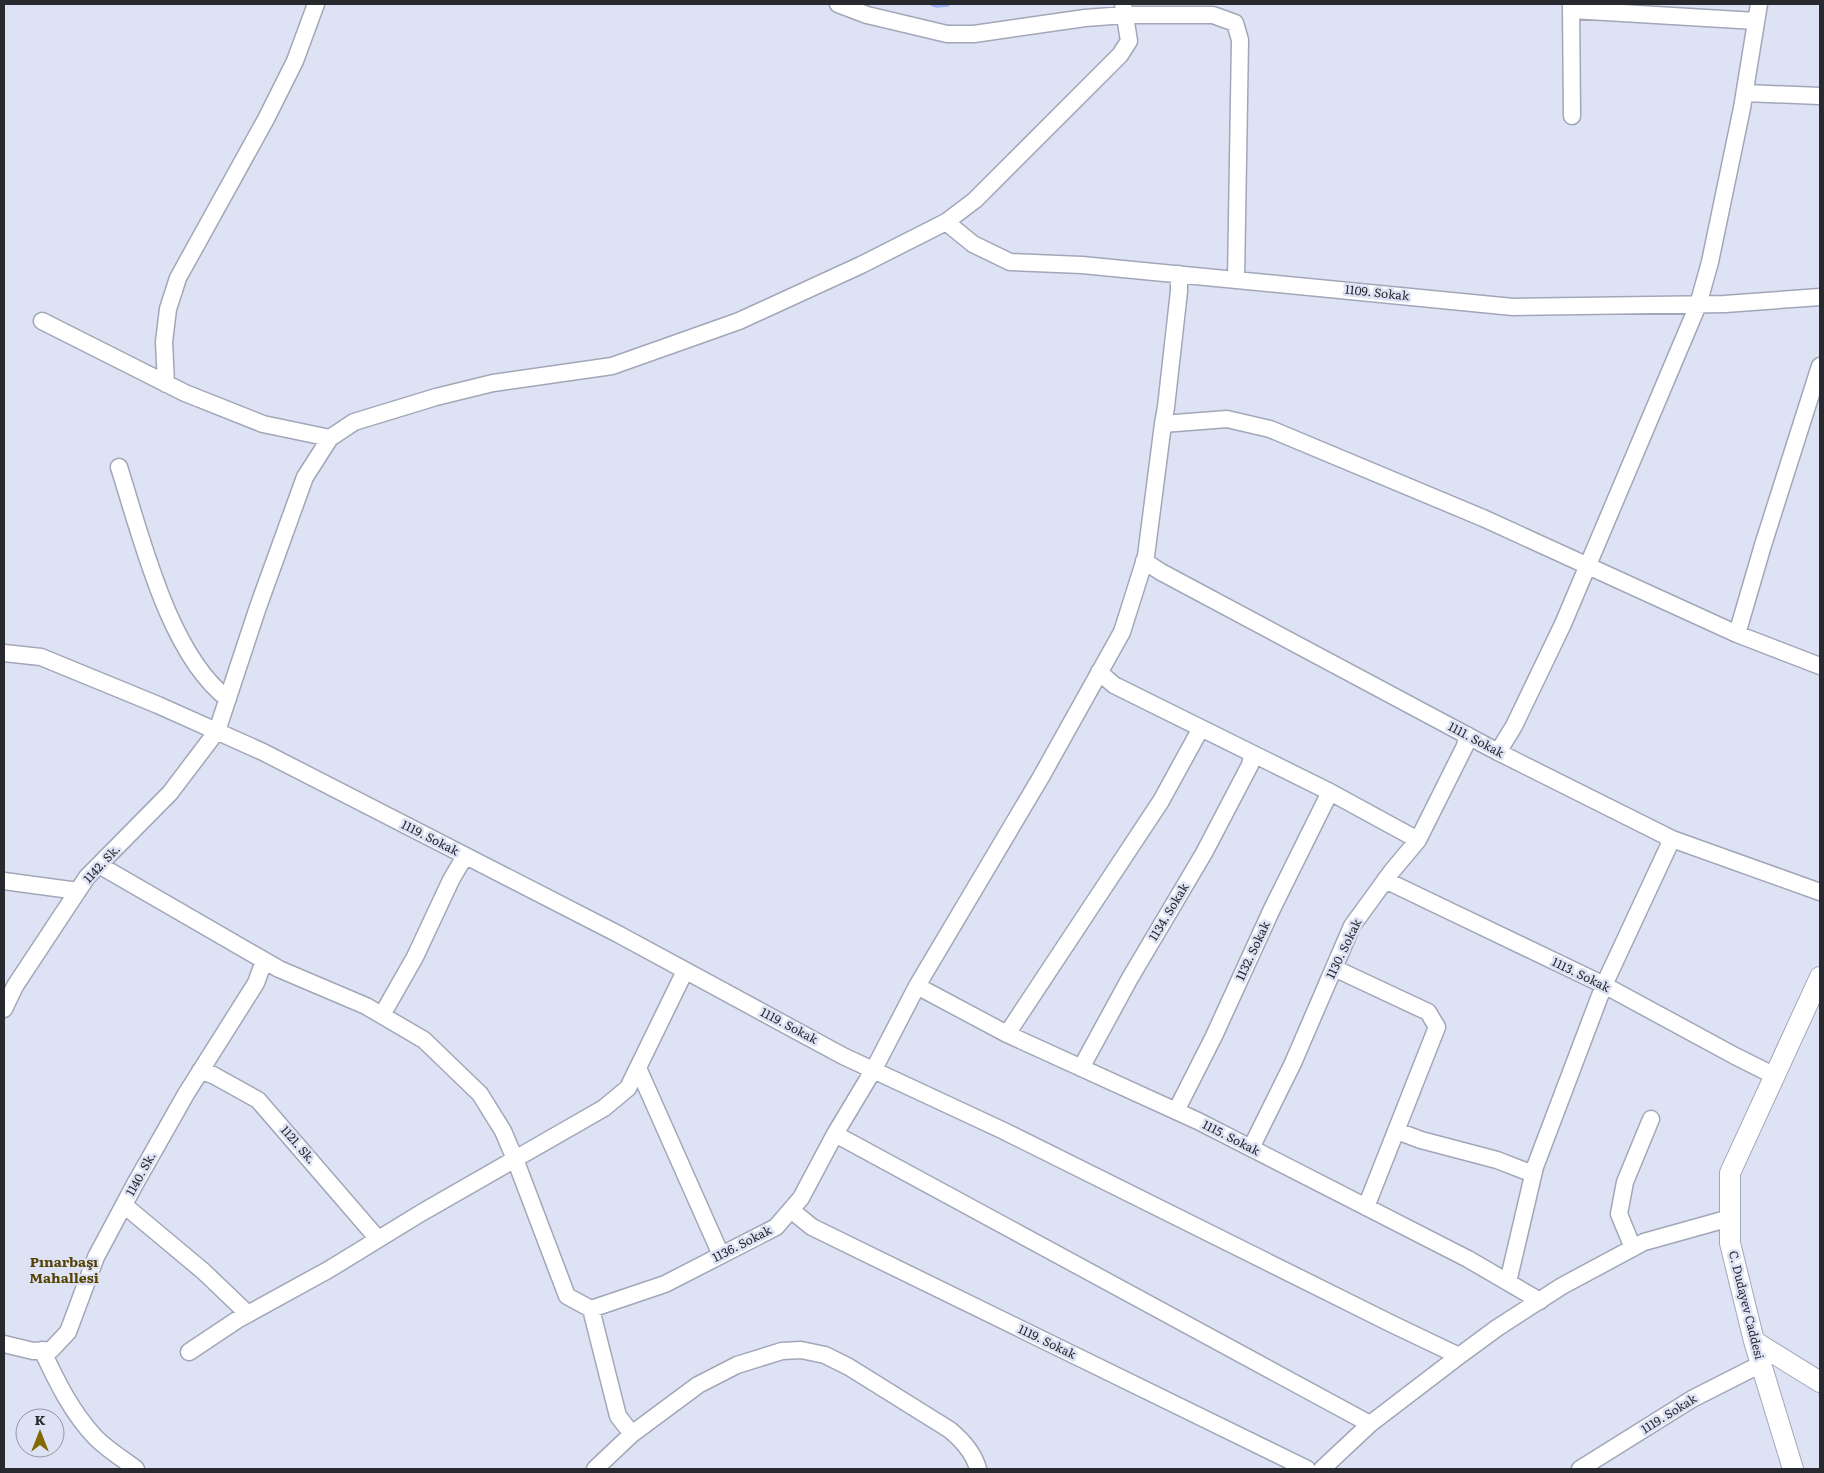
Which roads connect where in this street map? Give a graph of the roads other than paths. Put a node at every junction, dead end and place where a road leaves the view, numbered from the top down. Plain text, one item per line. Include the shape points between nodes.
1 (316, 4) edge
2 (838, 4) edge
3 (1759, 4) edge
4 (1572, 7) edge
5 (1124, 9) edge
6 (1756, 21) junction
7 (1745, 93) junction
8 (1820, 96) edge
9 (1572, 116) dead end
10 (946, 222) junction
11 (1179, 274) junction
12 (1236, 280) junction
13 (1820, 297) edge
14 (1698, 305) junction
15 (42, 321) dead end
16 (1820, 366) edge
17 (166, 384) junction
18 (1162, 424) junction
19 (330, 438) junction
20 (119, 467) dead end
21 (1144, 561) junction
22 (1586, 566) junction
23 (1737, 634) junction
24 (4, 653) edge
25 (1820, 666) edge
26 (1099, 672) junction
27 (228, 699) junction
28 (1201, 728) junction
29 (218, 731) junction
30 (1467, 735) junction
31 (1498, 752) junction
32 (1252, 754) junction
33 (1330, 792) junction
34 (1672, 839) junction
35 (1418, 840) junction
36 (465, 856) junction
37 (99, 865) junction
38 (1385, 880) junction
39 (4, 881) edge
40 (78, 891) junction
41 (1820, 892) edge
42 (264, 961) junction
43 (1334, 968) junction
44 (685, 971) junction
45 (1820, 977) edge
46 (1604, 985) junction
47 (917, 986) junction
48 (4, 1009) edge
49 (382, 1015) junction
50 (1007, 1034) junction
51 (638, 1068) junction
52 (1081, 1068) junction
53 (874, 1069) junction
54 (200, 1072) junction
55 (1775, 1076) junction
56 (1176, 1111) junction
57 (1651, 1119) dead end
58 (1396, 1131) junction
59 (834, 1134) junction
60 (1251, 1148) junction
61 (515, 1159) junction
62 (1533, 1174) junction
63 (124, 1205) junction
64 (1366, 1207) junction
65 (791, 1210) junction
66 (1730, 1218) junction
67 (378, 1239) junction
68 (1633, 1248) junction
69 (721, 1255) junction
70 (1508, 1282) junction
71 (1540, 1301) junction
72 (591, 1309) junction
73 (248, 1314) junction
74 (1754, 1341) junction
75 (4, 1344) edge
76 (42, 1350) junction
77 (189, 1352) dead end
78 (1459, 1356) junction
79 (1761, 1364) junction
80 (1820, 1382) edge
81 (1370, 1424) junction
82 (632, 1434) junction
83 (1585, 1468) edge
84 (136, 1469) edge
85 (595, 1469) edge
86 (978, 1469) edge
87 (1307, 1469) edge
88 (1322, 1469) edge
89 (1793, 1469) edge

1 - 17 street via 279,94 178,278 168,309 165,334
2 - 5 street via 867,15 947,34 974,34
3 - 6 street
4 - 6 street
4 - 9 street
5 - 10 street via 1129,41 1120,55 975,200
5 - 12 street via 1213,15 1236,23 1240,40
6 - 7 street
7 - 8 street
7 - 14 street
10 - 11 street, 1109. Sokak via 973,244 1010,262
10 - 19 street via 739,321 612,366 493,383 436,396 354,422
11 - 12 street, 1109. Sokak
11 - 18 street, 1136. Sokak
12 - 14 street, 1109. Sokak via 1513,307
13 - 14 street, 1109. Sokak
14 - 22 street
15 - 17 street
16 - 23 street
17 - 19 street via 263,424
18 - 21 street, 1136. Sokak
18 - 22 street via 1228,419 1270,429 1483,518
19 - 27 street via 305,477
20 - 27 street via 168,616 195,663 215,689
21 - 26 street, 1136. Sokak via 1122,632
21 - 30 street, 1111. Sokak
22 - 23 street
22 - 31 street via 1514,726
23 - 25 street
24 - 29 street, 1119. Sokak via 41,657
26 - 28 street via 1114,686
26 - 47 street, 1136. Sokak
27 - 29 street
28 - 32 street
28 - 50 street via 1161,802
29 - 36 street, 1119. Sokak
29 - 37 street, 1142. Sk. via 170,793
30 - 31 street, 1111. Sokak
30 - 35 street, 1130. Sokak via 1465,746
31 - 34 street, 1111. Sokak
32 - 33 street
32 - 52 street, 1134. Sokak via 1250,765 1204,853
33 - 35 street
33 - 56 street, 1132. Sokak
34 - 41 street, 1111. Sokak
34 - 46 street
35 - 38 street, 1130. Sokak
36 - 44 street, 1119. Sokak
36 - 49 street
37 - 40 street, 1142. Sk.
37 - 42 street
38 - 43 street, 1130. Sokak via 1352,926
38 - 46 street, 1113. Sokak
39 - 40 street
40 - 48 street, 1142. Sk. via 15,986
42 - 49 street
42 - 54 street, 1140. Sk. via 256,983
43 - 58 street via 1428,1012 1437,1027
43 - 60 street, 1130. Sokak via 1293,1063
44 - 51 street
44 - 53 street, 1119. Sokak via 843,1056
45 - 55 street, C. Dudayev Caddesi
46 - 55 street, 1113. Sokak
46 - 62 street
47 - 50 street, 1115. Sokak
47 - 53 street, 1136. Sokak
49 - 61 street via 424,1040 480,1094 503,1131
50 - 52 street, 1115. Sokak
51 - 61 street via 628,1088 604,1108
51 - 69 street
52 - 56 street, 1115. Sokak
53 - 59 street, 1136. Sokak
53 - 78 street, 1119. Sokak
54 - 63 street, 1140. Sk.
54 - 67 street, 1121. Sk. via 213,1075 258,1100
55 - 66 street, C. Dudayev Caddesi via 1730,1173
56 - 60 street, 1115. Sokak
57 - 68 street via 1625,1182 1620,1214
58 - 62 street via 1497,1160
58 - 64 street
59 - 65 street, 1136. Sokak via 802,1198
59 - 81 street
60 - 64 street, 1115. Sokak
61 - 67 street
61 - 72 street via 568,1296
62 - 70 street
63 - 73 street via 203,1271
63 - 76 street, 1140. Sk. via 96,1257 68,1332 52,1350
64 - 70 street, 1115. Sokak
65 - 69 street, 1136. Sokak via 776,1227
65 - 87 street, 1119. Sokak via 812,1227
66 - 68 street
66 - 74 street, C. Dudayev Caddesi via 1730,1243
67 - 73 street
68 - 71 street
69 - 72 street, 1136. Sokak via 665,1284
70 - 71 street, 1115. Sokak
71 - 78 street
72 - 82 street via 618,1416
73 - 77 street
74 - 79 street, C. Dudayev Caddesi
74 - 80 street
75 - 76 street
76 - 84 street via 76,1414 97,1439
78 - 81 street
79 - 83 street, 1119. Sokak via 1692,1399
79 - 89 street, C. Dudayev Caddesi
81 - 88 street
82 - 85 street
82 - 86 street via 698,1385 730,1369 782,1351 802,1350 825,1355 849,1367 950,1430 964,1442

